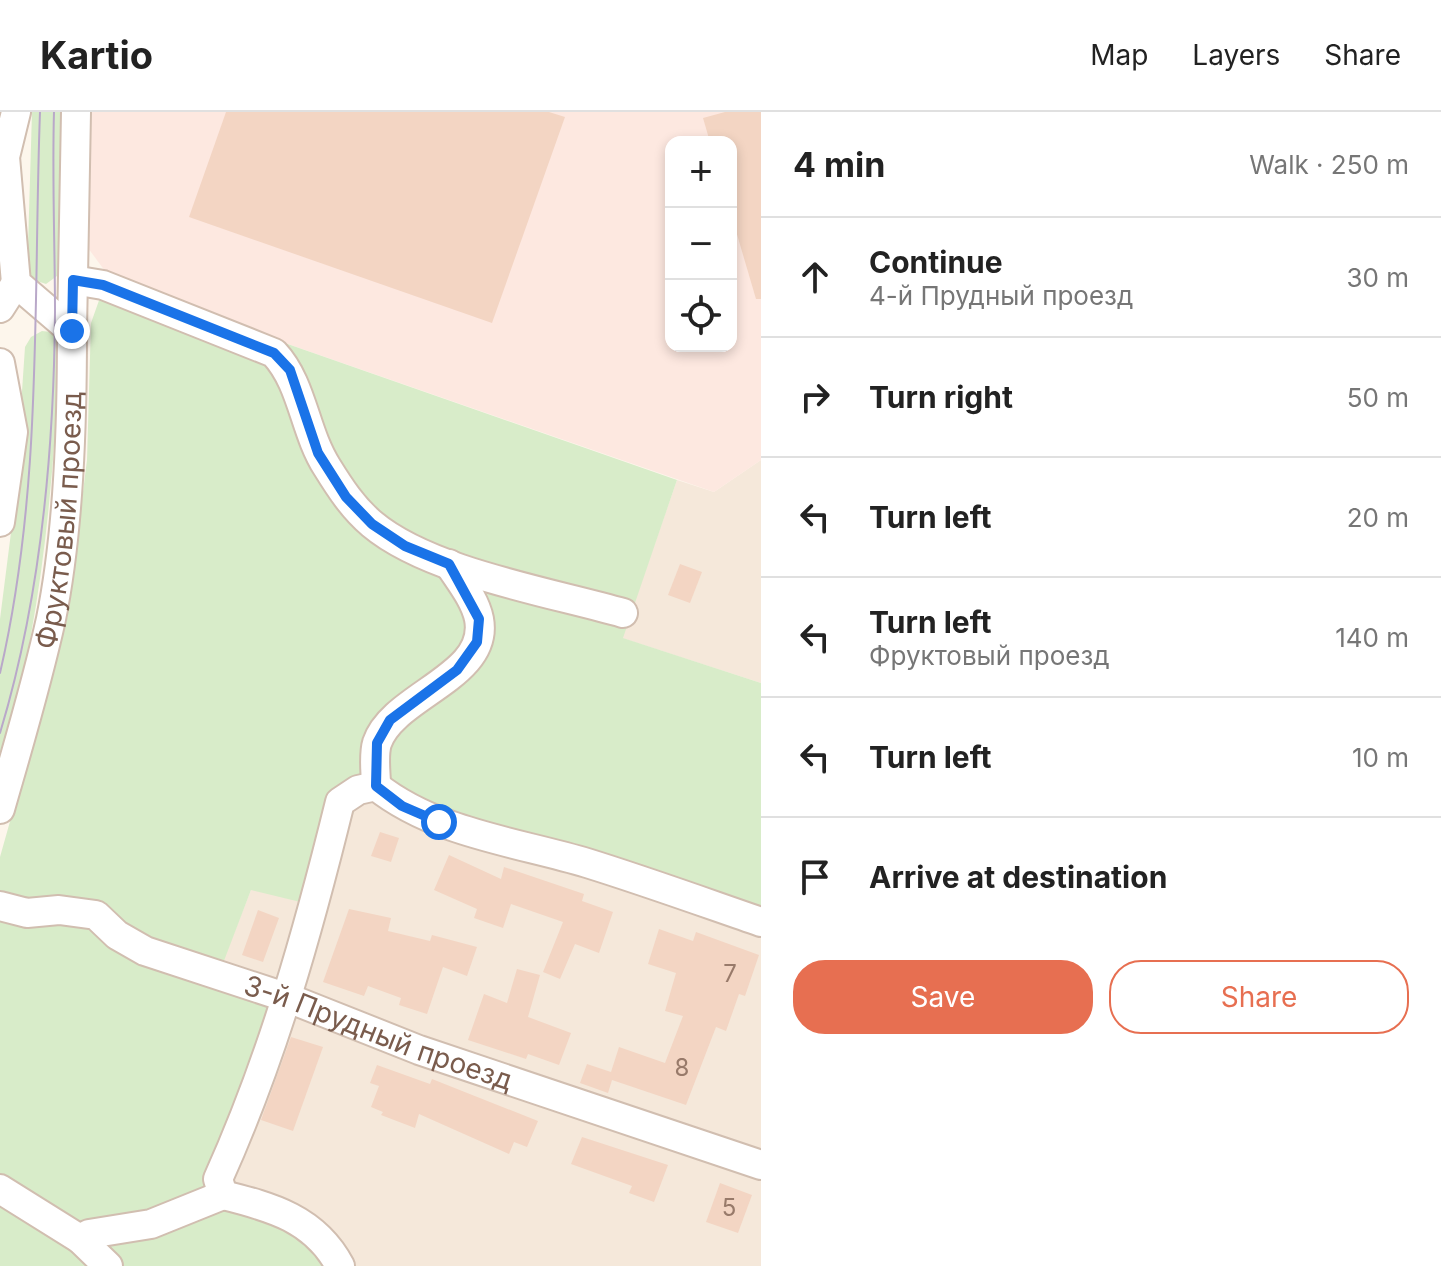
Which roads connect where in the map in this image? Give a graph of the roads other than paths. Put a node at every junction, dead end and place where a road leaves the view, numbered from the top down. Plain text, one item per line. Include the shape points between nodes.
1 (16, 112) edge
2 (76, 112) edge
3 (3, 154) edge
4 (73, 280) junction
5 (16, 283) junction
6 (0, 308) edge
7 (72, 331) junction
8 (0, 363) edge
9 (0, 522) edge
10 (449, 564) junction
11 (623, 613) dead end
12 (376, 786) junction
13 (0, 809) edge
14 (0, 906) edge
15 (761, 922) edge
16 (288, 998) junction
17 (761, 1165) edge
18 (0, 1189) edge
19 (223, 1195) junction
20 (80, 1239) junction
21 (108, 1266) edge
22 (340, 1266) edge

1 - 3 street
2 - 4 street, Фруктовый проезд
3 - 5 street
4 - 7 street, Фруктовый проезд
4 - 10 street via 103,285 274,353 290,370 318,453 346,497 372,524 405,546
5 - 6 street
5 - 7 street
7 - 13 street, Фруктовый проезд via 69,463 51,617
8 - 9 street via 13,432
10 - 11 street
10 - 12 street via 479,619 477,642 457,670 390,720 377,743
12 - 15 street via 402,806 439,822 587,863
12 - 16 street via 340,802
14 - 16 street, 3-й Прудный проезд via 27,913 96,915 145,951
16 - 17 street, 3-й Прудный проезд via 419,1050
16 - 19 street via 252,1104 218,1179
18 - 20 street
19 - 20 street via 151,1224
19 - 22 street via 274,1208 313,1229
20 - 21 street

